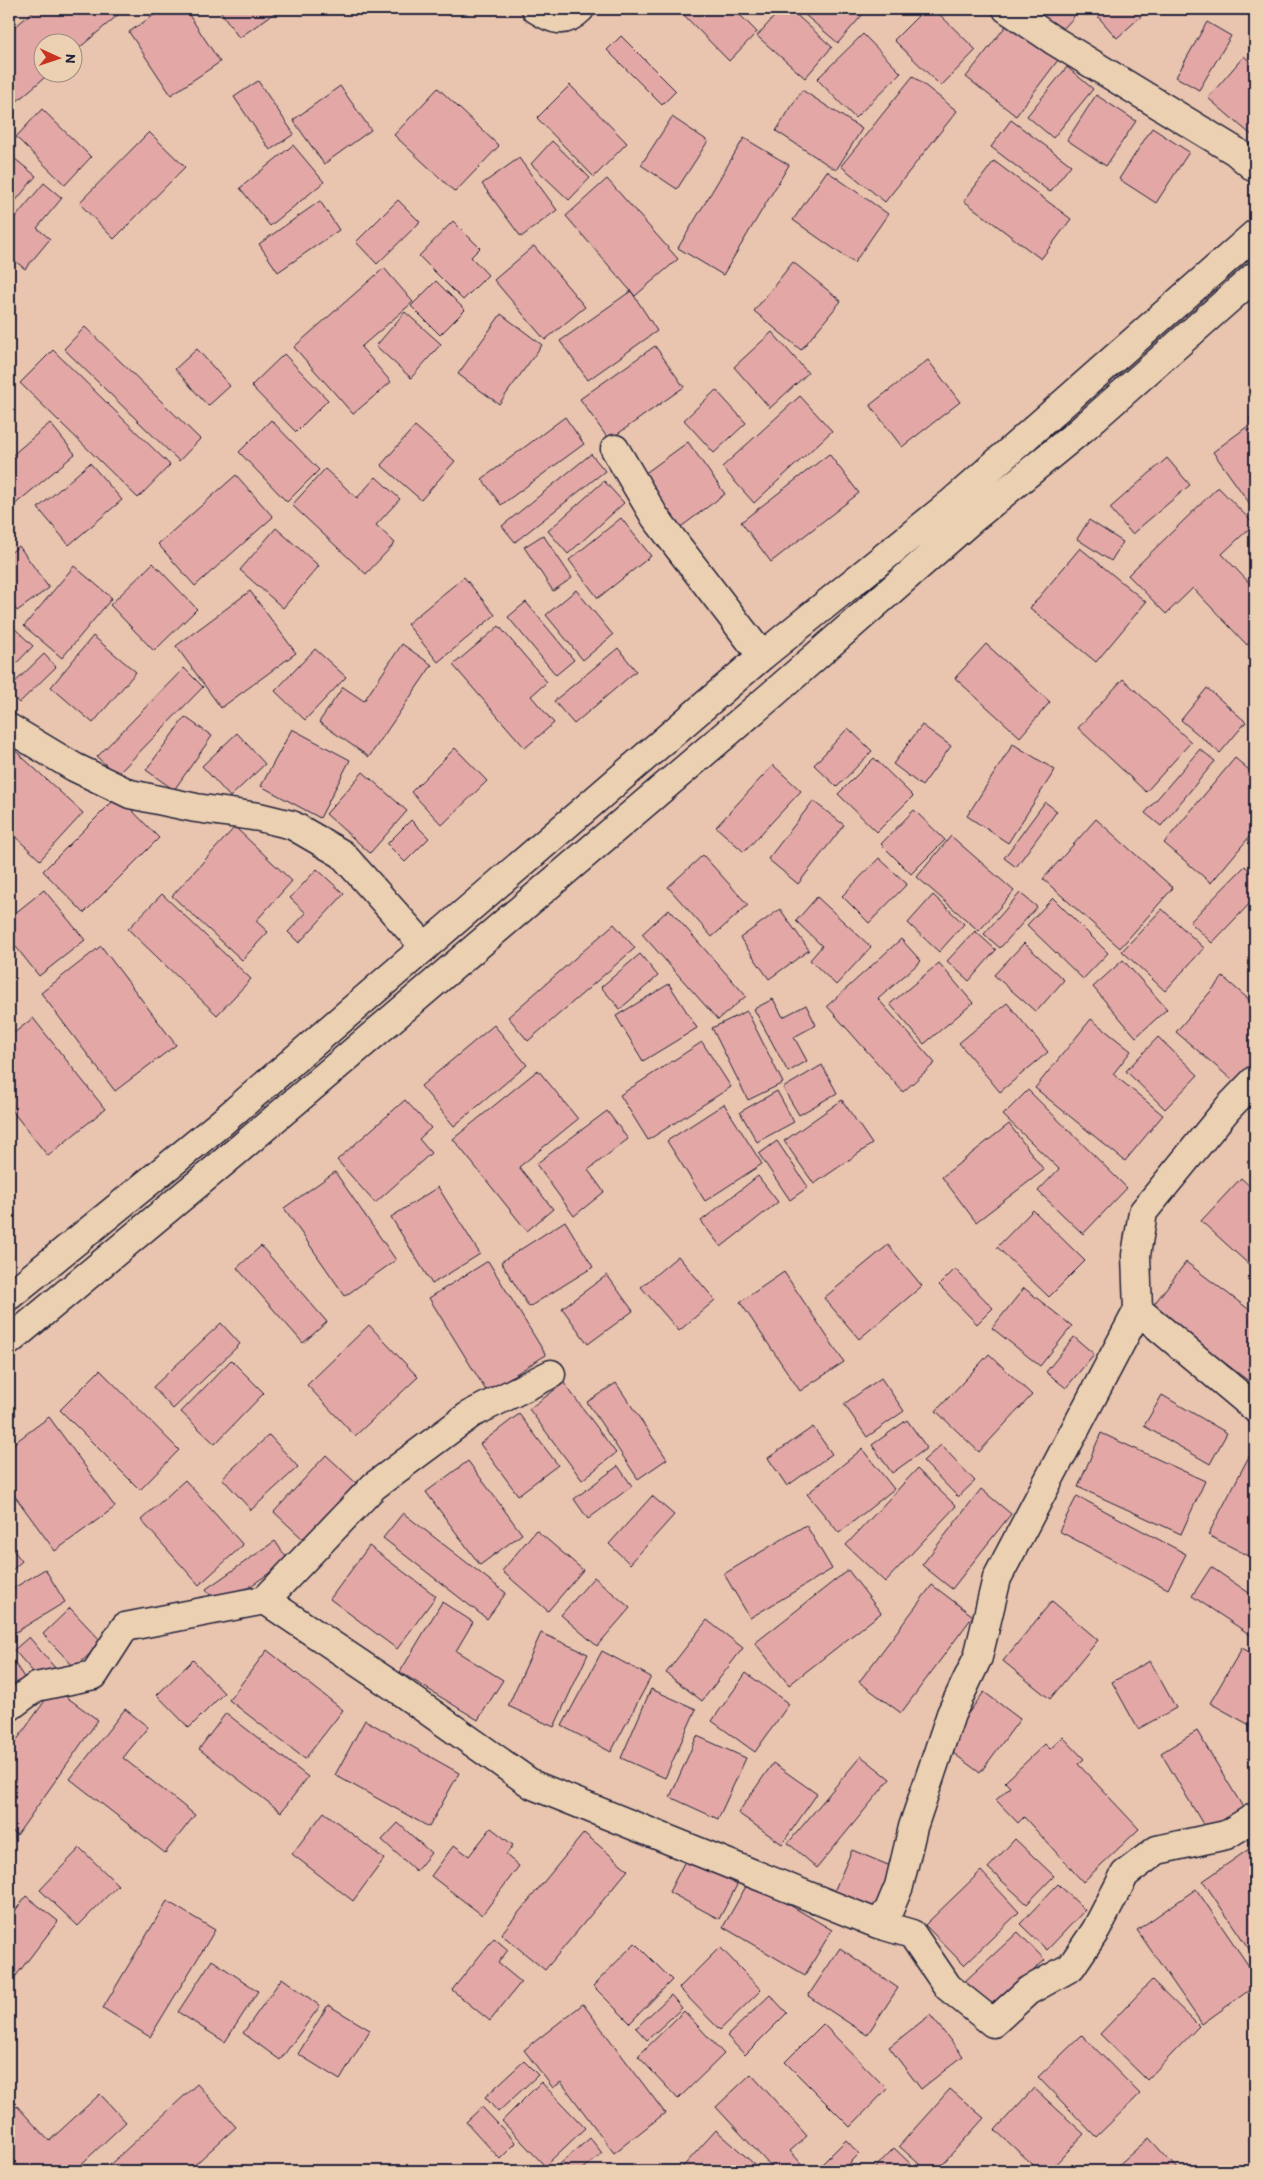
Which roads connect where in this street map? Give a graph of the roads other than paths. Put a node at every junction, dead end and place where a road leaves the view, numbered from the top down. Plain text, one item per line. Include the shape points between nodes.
1 (536, 9) edge
2 (580, 9) edge
3 (1007, 9) edge
4 (1255, 168) edge
5 (1255, 234) edge
6 (1255, 276) edge
7 (615, 449) dead end
8 (762, 656) junction
9 (9, 728) edge
10 (425, 947) junction
11 (1255, 1080) edge
12 (9, 1296) edge
13 (1138, 1310) junction
14 (9, 1341) edge
15 (551, 1374) dead end
16 (1255, 1408) edge
17 (265, 1600) junction
18 (9, 1708) edge
19 (1255, 1817) edge
20 (878, 1924) junction

1 - 2 street via 555,20 571,18
3 - 4 street via 1235,151
5 - 8 street via 952,503
6 - 14 street via 1081,430 970,521 750,713
7 - 8 street via 655,517
8 - 10 street
9 - 10 street via 74,767 130,794 292,825 342,854
10 - 12 street via 221,1123
11 - 13 street via 1143,1212 1136,1255
13 - 16 street
13 - 20 street via 997,1578 978,1656 951,1714 913,1827 899,1886
15 - 17 street via 471,1414 374,1486
17 - 18 street via 126,1627 94,1675 36,1687
17 - 20 street via 394,1686 533,1785
19 - 20 street via 1226,1835 1157,1850 1125,1874 1096,1930 1071,1967 1028,1991 993,2022 948,1987 912,1934

